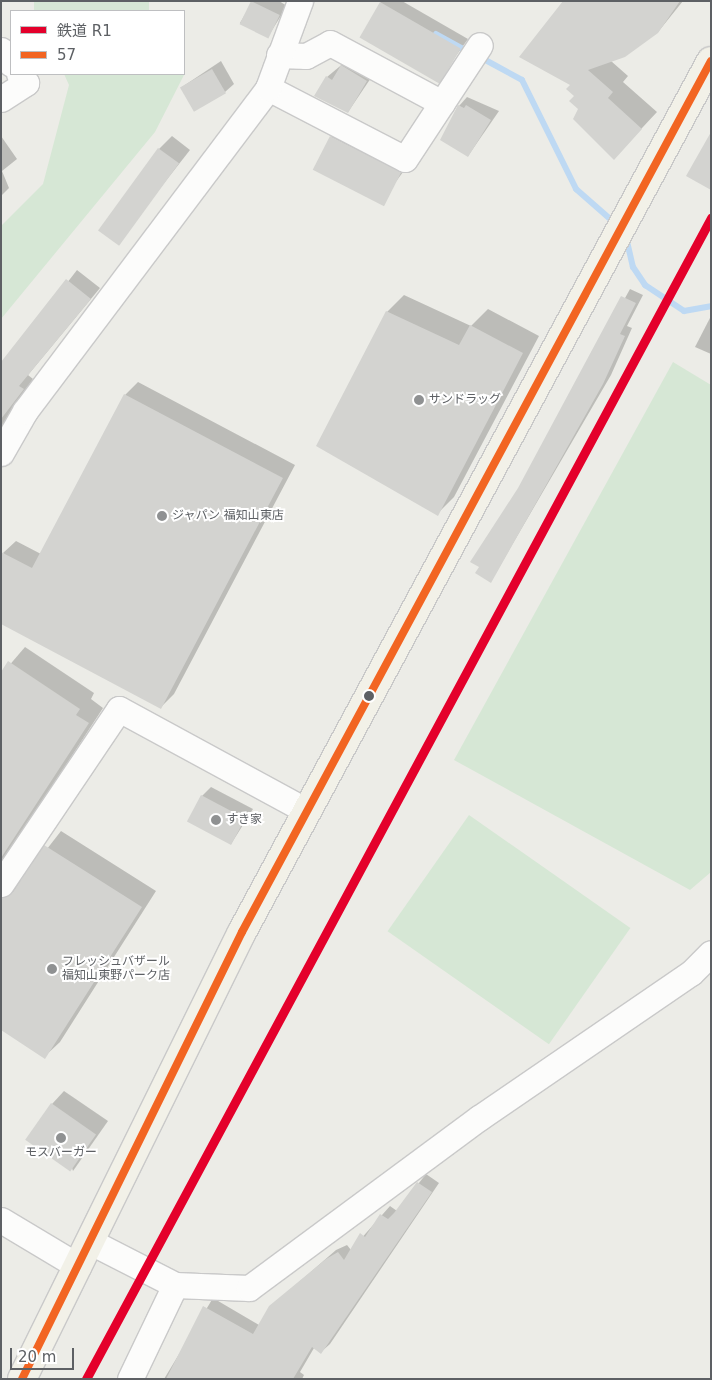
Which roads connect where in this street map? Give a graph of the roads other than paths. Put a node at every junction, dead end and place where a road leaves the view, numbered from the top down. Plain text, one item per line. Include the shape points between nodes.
1 (300, 1) edge
2 (480, 46) dead end
3 (1, 50) edge
4 (279, 55) junction
5 (711, 61) edge
6 (10, 63) edge
7 (20, 75) edge
8 (268, 88) junction
9 (1, 99) edge
10 (442, 103) junction
11 (1, 453) edge
12 (307, 811) junction
13 (1, 884) edge
14 (711, 953) edge
15 (1, 1220) edge
16 (90, 1241) junction
17 (78, 1266) junction
18 (174, 1285) junction
19 (22, 1379) edge
20 (130, 1379) edge

1 - 4 street
2 - 10 street
3 - 6 street
4 - 8 street
4 - 10 street via 306,56 330,43
5 - 12 main road
7 - 9 street via 26,83
8 - 10 street via 405,159
8 - 11 street via 25,411
12 - 13 street via 118,710
12 - 16 main road
14 - 18 street via 691,973 479,1118 272,1274 249,1288
15 - 17 street
16 - 17 main road
16 - 18 street
17 - 19 main road
18 - 20 street

